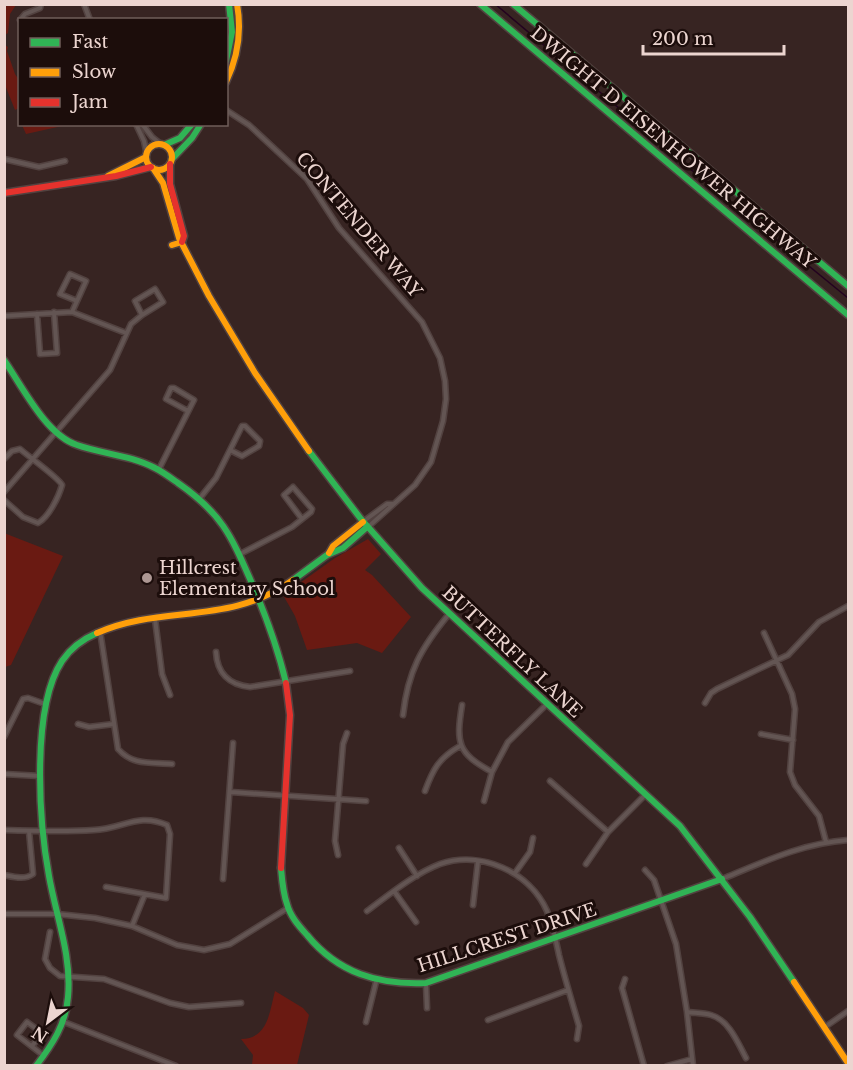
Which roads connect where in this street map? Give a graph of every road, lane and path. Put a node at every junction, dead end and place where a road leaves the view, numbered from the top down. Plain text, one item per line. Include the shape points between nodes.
1 (41, 4) edge
2 (229, 4) edge
3 (237, 4) edge
4 (480, 4) edge
5 (513, 4) edge
6 (22, 18) edge
7 (228, 51) edge
8 (228, 77) edge
9 (228, 111) edge
10 (137, 126) edge
11 (144, 126) edge
12 (190, 126) edge
13 (200, 126) edge
14 (163, 145) junction
15 (146, 156) junction
16 (4, 159) edge
17 (64, 161) dead end
18 (171, 162) junction
19 (152, 168) junction
20 (108, 176) junction
21 (4, 193) edge
22 (181, 240) junction
23 (849, 286) edge
24 (77, 301) junction
25 (54, 312) junction
26 (72, 312) junction
27 (37, 314) junction
28 (142, 315) junction
29 (849, 315) edge
30 (4, 316) edge
31 (126, 333) junction
32 (5, 362) edge
33 (188, 411) junction
34 (57, 433) junction
35 (230, 450) junction
36 (4, 459) edge
37 (32, 460) junction
38 (159, 469) junction
39 (4, 492) edge
40 (200, 498) junction
41 (4, 500) edge
42 (302, 519) junction
43 (365, 525) junction
44 (240, 554) junction
45 (260, 600) junction
46 (849, 606) edge
47 (449, 614) junction
48 (155, 620) junction
49 (100, 630) junction
50 (764, 633) dead end
51 (216, 652) dead end
52 (777, 661) junction
53 (350, 671) dead end
54 (286, 682) junction
55 (170, 695) dead end
56 (705, 703) dead end
57 (45, 704) junction
58 (547, 704) junction
59 (462, 705) dead end
60 (403, 715) dead end
61 (78, 724) dead end
62 (114, 724) junction
63 (347, 733) dead end
64 (761, 734) dead end
65 (4, 736) edge
66 (793, 740) junction
67 (233, 743) dead end
68 (460, 746) junction
69 (172, 764) dead end
70 (492, 772) junction
71 (4, 774) edge
72 (40, 776) junction
73 (550, 781) dead end
74 (425, 791) dead end
75 (231, 792) junction
76 (646, 794) junction
77 (285, 796) junction
78 (340, 799) junction
79 (366, 801) dead end
80 (484, 801) dead end
81 (4, 830) edge
82 (42, 830) junction
83 (29, 831) junction
84 (608, 832) junction
85 (533, 838) dead end
86 (849, 840) edge
87 (826, 842) junction
88 (399, 848) dead end
89 (338, 855) dead end
90 (478, 861) junction
91 (586, 864) dead end
92 (645, 870) dead end
93 (515, 873) junction
94 (4, 875) edge
95 (417, 876) junction
96 (223, 879) dead end
97 (722, 879) junction
98 (106, 887) dead end
99 (394, 891) junction
100 (145, 894) junction
101 (661, 901) junction
102 (473, 905) dead end
103 (288, 909) junction
104 (367, 911) dead end
105 (4, 914) edge
106 (57, 914) junction
107 (416, 922) dead end
108 (132, 926) junction
109 (50, 932) dead end
110 (555, 938) junction
111 (70, 976) junction
112 (624, 979) dead end
113 (376, 982) junction
114 (426, 983) junction
115 (568, 990) junction
116 (241, 1003) dead end
117 (427, 1008) dead end
118 (849, 1011) edge
119 (687, 1012) junction
120 (488, 1020) dead end
121 (64, 1022) junction
122 (366, 1022) dead end
123 (825, 1027) junction
124 (577, 1039) dead end
125 (32, 1046) junction
126 (45, 1056) junction
127 (746, 1058) dead end
128 (692, 1059) junction
129 (849, 1063) edge
130 (36, 1065) edge
131 (176, 1065) edge
132 (644, 1065) edge
133 (667, 1065) edge
134 (693, 1065) edge

1 - 6 street
2 - 7 main road via 232,32
3 - 8 main road via 238,52
4 - 29 main road, DWIGHT D EISENHOWER HIGHWAY
5 - 23 main road, DWIGHT D EISENHOWER HIGHWAY
9 - 43 street, CONTENDER WAY via 249,125 307,179 339,228 417,316 440,358 445,381 444,414 431,462 424,475 391,508
10 - 15 street
11 - 14 street
12 - 14 main road via 180,138
13 - 18 main road
14 - 15 main road via 154,145
14 - 18 main road via 170,150
15 - 19 main road
15 - 20 main road
16 - 17 street via 39,167
18 - 19 main road via 160,170
18 - 22 main road, BUTTERFLY LANE via 170,184 184,236
19 - 20 main road
19 - 22 main road, BUTTERFLY LANE via 162,183
20 - 21 main road
22 - 43 main road, BUTTERFLY LANE via 203,288 276,405
24 - 24 street via 86,281 70,274 60,294
24 - 26 street
25 - 26 street
25 - 27 street
25 - 27 street via 57,353 40,354
26 - 31 street
27 - 30 street
28 - 28 street via 135,301 155,289 163,302
28 - 31 street
31 - 34 street via 110,370
32 - 34 main road, HILLCREST DRIVE
33 - 33 street via 166,399 171,388 194,400
33 - 38 street
34 - 37 street
34 - 38 main road, HILLCREST DRIVE via 75,445
35 - 35 street via 244,456 260,441 244,425
35 - 40 street
36 - 37 street via 20,449
37 - 39 street
37 - 41 street via 62,484 44,519 38,523 28,520
38 - 40 main road, HILLCREST DRIVE
40 - 44 main road, HILLCREST DRIVE via 222,523
42 - 42 street via 312,509 292,487 284,496
42 - 44 street
43 - 45 main road via 338,551
43 - 47 main road, BUTTERFLY LANE
44 - 45 main road, HILLCREST DRIVE
45 - 48 main road
45 - 54 main road, HILLCREST DRIVE
46 - 52 street via 819,622 788,655
47 - 58 main road, BUTTERFLY LANE
47 - 60 street via 427,641 412,671
48 - 49 main road
48 - 55 street via 162,674
49 - 57 main road via 69,652
49 - 62 street
50 - 52 street
51 - 54 street via 221,670 234,684 250,687
52 - 56 street via 717,688
52 - 66 street via 795,708
53 - 54 street
54 - 77 main road, HILLCREST DRIVE via 290,715
57 - 65 street via 24,698
57 - 72 main road
58 - 70 street via 508,742
58 - 76 main road, BUTTERFLY LANE
59 - 68 street
61 - 62 street via 89,728
62 - 69 street via 118,749 126,757
63 - 78 street
64 - 66 street
66 - 87 street via 792,780 819,816
67 - 75 street
68 - 70 street via 473,762
68 - 74 street via 433,769
70 - 80 street
71 - 72 street
72 - 82 main road
73 - 84 street
75 - 77 street
75 - 96 street
76 - 84 street
76 - 97 main road, BUTTERFLY LANE via 680,826
77 - 78 street
77 - 103 main road, HILLCREST DRIVE via 280,866
78 - 79 street
78 - 89 street via 335,841
81 - 83 street
82 - 83 street
82 - 100 street via 95,831 142,819 166,825 170,834 166,898
82 - 106 main road
83 - 94 street via 33,874 18,878
84 - 91 street
85 - 93 street via 530,852
86 - 87 street
87 - 97 street via 800,848
88 - 95 street
90 - 93 street
90 - 95 street via 465,859 441,864
90 - 102 street
92 - 101 street via 654,880
93 - 110 street via 536,891
95 - 99 street
97 - 101 main road, HILLCREST DRIVE
97 - 123 main road, BUTTERFLY LANE
98 - 100 street
99 - 104 street
99 - 107 street
100 - 108 street
101 - 110 main road, HILLCREST DRIVE
101 - 119 street via 676,944
103 - 108 street via 245,936 215,948 177,945
103 - 113 main road, HILLCREST DRIVE via 313,945 329,959
105 - 106 street
106 - 108 street
106 - 111 main road
109 - 111 street via 46,963 60,976
110 - 114 main road, HILLCREST DRIVE
110 - 115 street
111 - 116 street via 104,979 189,1007
111 - 121 main road
112 - 132 street via 622,988
113 - 114 main road, HILLCREST DRIVE
113 - 122 street
114 - 117 street
115 - 120 street
115 - 124 street via 579,1026
118 - 123 street
119 - 127 street via 720,1019
119 - 128 street
121 - 126 main road
121 - 131 street
123 - 129 main road, BUTTERFLY LANE
125 - 125 street via 17,1035 27,1022 42,1033
125 - 126 street
126 - 130 main road
128 - 133 street
128 - 134 street

